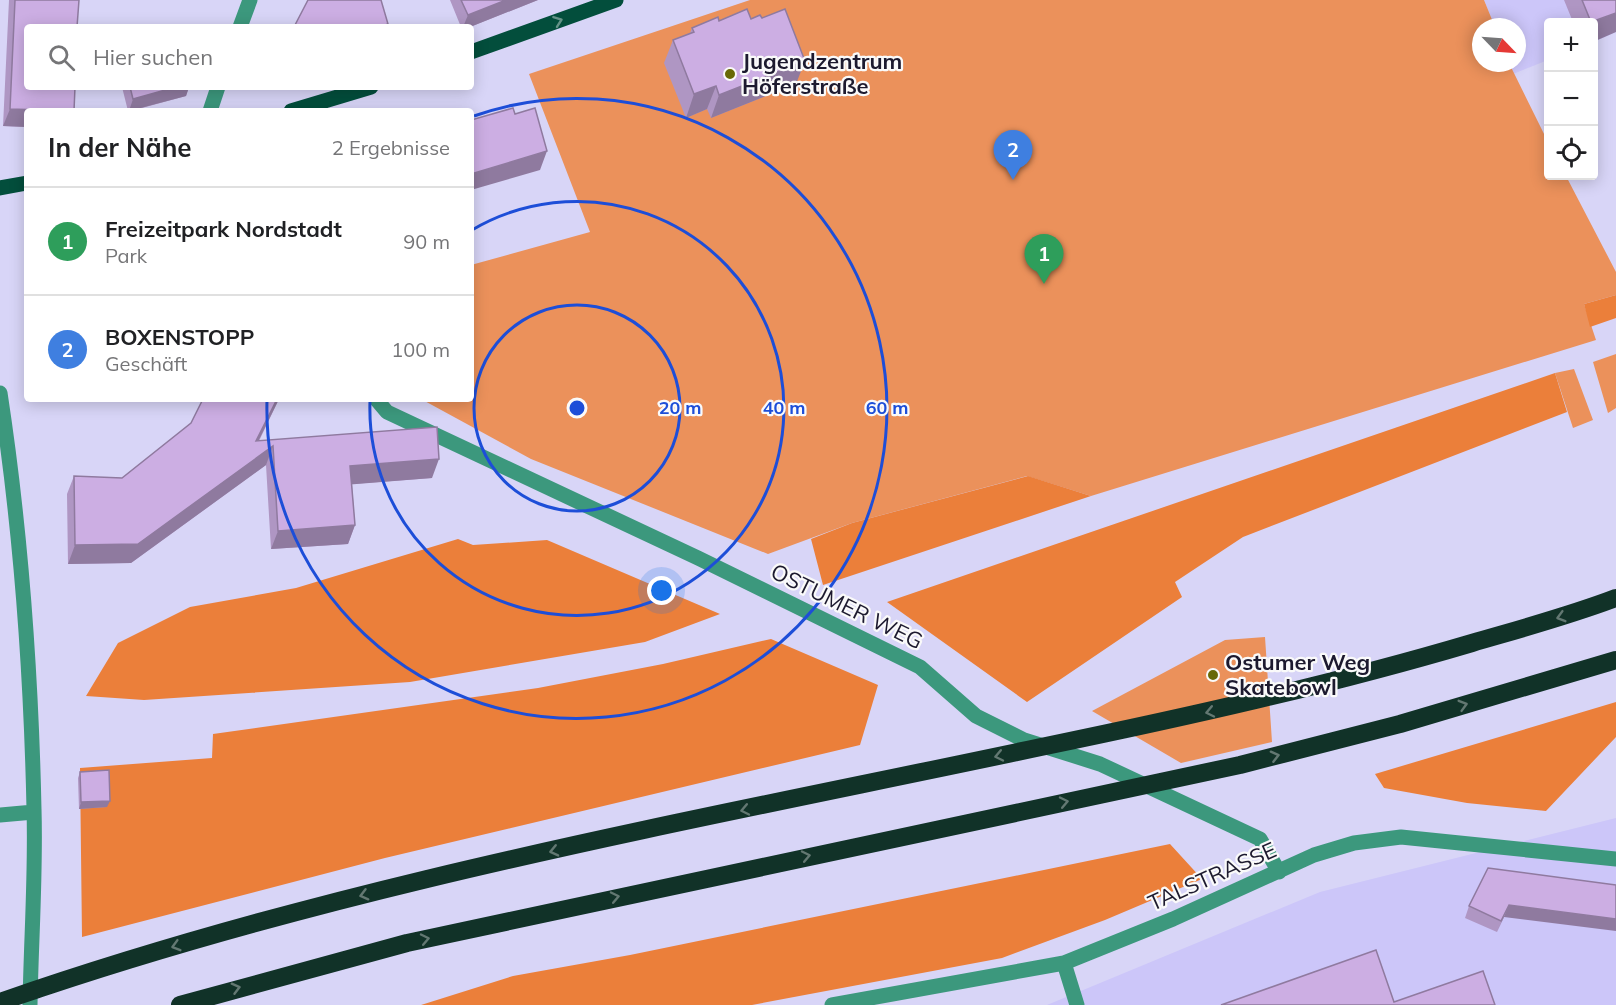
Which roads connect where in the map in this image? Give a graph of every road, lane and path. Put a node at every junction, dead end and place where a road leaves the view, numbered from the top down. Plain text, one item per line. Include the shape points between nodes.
1 (250, 0) edge
2 (616, 0) edge
3 (241, 24) edge
4 (474, 51) edge
5 (217, 90) edge
6 (361, 90) edge
7 (211, 108) edge
8 (301, 108) edge
9 (24, 184) edge
10 (0, 189) edge
11 (0, 393) edge
12 (379, 402) edge
13 (0, 430) edge
14 (10, 455) junction
15 (1616, 598) edge
16 (1616, 660) edge
17 (34, 812) junction
18 (0, 815) edge
19 (1616, 859) edge
20 (1279, 872) junction
21 (1064, 963) junction
22 (0, 1002) edge
23 (30, 1005) edge
24 (180, 1005) edge
25 (832, 1005) edge
26 (1077, 1005) edge

1 - 3 street
4 -> 2 main road
5 - 7 street
6 - 8 main road
9 - 10 main road
11 - 14 street
12 - 20 street, OSTUMER WEG via 387,412 920,667 976,716 1024,741 1100,764 1260,839
13 - 14 street
14 - 17 street via 25,595
15 -> 22 highway via 1387,668 1227,708 393,887 89,971
24 -> 16 highway via 407,943 1240,765 1400,724
17 - 18 street
17 - 23 street
19 - 20 street, TALSTRASSE via 1401,837 1354,843 1314,855
20 - 21 street, TALSTRASSE
21 - 25 street, TALSTRASSE
21 - 26 street

